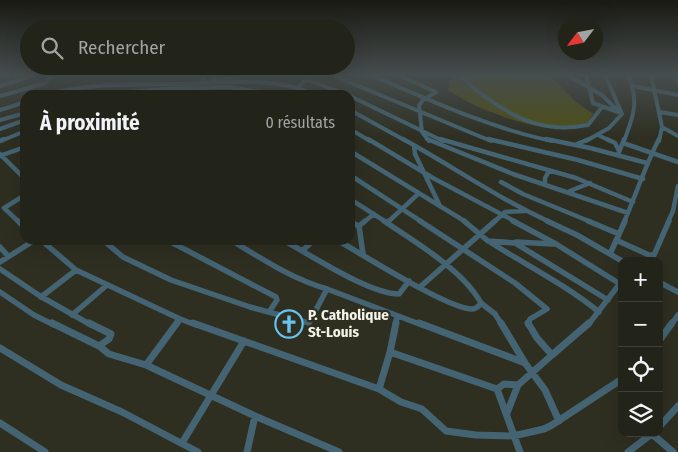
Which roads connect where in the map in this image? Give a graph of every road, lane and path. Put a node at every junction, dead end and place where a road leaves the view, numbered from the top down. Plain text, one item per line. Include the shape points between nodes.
1 (384, 96) edge
2 (428, 96) edge
3 (483, 96) edge
4 (591, 96) edge
5 (602, 96) edge
6 (613, 96) edge
7 (636, 96) edge
8 (656, 96) edge
9 (425, 97) junction
10 (355, 98) edge
11 (20, 104) edge
12 (602, 107) junction
13 (0, 110) edge
14 (417, 112) junction
15 (660, 112) junction
16 (355, 113) edge
17 (620, 113) junction
18 (20, 114) edge
19 (678, 115) edge
20 (0, 120) edge
21 (20, 122) edge
22 (662, 127) junction
23 (0, 129) edge
24 (421, 130) junction
25 (355, 132) edge
26 (20, 133) edge
27 (598, 135) junction
28 (678, 136) edge
29 (0, 141) edge
30 (575, 144) junction
31 (414, 146) junction
32 (20, 149) edge
33 (620, 149) junction
34 (355, 154) edge
35 (652, 154) junction
36 (0, 155) edge
37 (678, 162) edge
38 (647, 163) junction
39 (549, 171) junction
40 (20, 174) edge
41 (425, 174) junction
42 (355, 178) edge
43 (643, 179) junction
44 (501, 182) dead end
45 (590, 183) junction
46 (545, 184) junction
47 (678, 186) edge
48 (570, 192) junction
49 (418, 194) junction
50 (20, 199) edge
51 (355, 202) edge
52 (633, 202) junction
53 (441, 209) junction
54 (403, 210) junction
55 (525, 211) junction
56 (628, 213) junction
57 (374, 214) junction
58 (501, 215) junction
59 (670, 218) junction
60 (678, 221) edge
61 (20, 223) edge
62 (387, 223) junction
63 (355, 224) edge
64 (359, 226) junction
65 (482, 234) junction
66 (619, 234) junction
67 (616, 240) junction
68 (488, 241) junction
69 (515, 243) junction
70 (556, 244) junction
71 (27, 245) edge
72 (47, 245) edge
73 (109, 245) edge
74 (177, 245) edge
75 (239, 245) edge
76 (292, 245) edge
77 (308, 245) edge
78 (346, 245) edge
79 (0, 247) edge
80 (465, 249) junction
81 (302, 250) junction
82 (363, 254) junction
83 (610, 254) junction
84 (8, 256) junction
85 (618, 259) edge
86 (0, 262) edge
87 (446, 266) junction
88 (0, 269) edge
89 (76, 270) junction
90 (409, 281) junction
91 (618, 281) edge
92 (663, 284) edge
93 (107, 285) junction
94 (420, 287) junction
95 (618, 287) edge
96 (327, 289) junction
97 (0, 292) edge
98 (678, 292) edge
99 (41, 296) junction
100 (608, 300) junction
101 (481, 303) junction
102 (269, 312) junction
103 (599, 312) junction
104 (72, 315) junction
105 (678, 315) edge
106 (397, 317) junction
107 (180, 319) junction
108 (663, 336) edge
109 (244, 341) junction
110 (99, 346) junction
111 (0, 348) edge
112 (390, 352) junction
113 (552, 354) junction
114 (525, 363) junction
115 (146, 365) junction
116 (532, 370) junction
117 (618, 382) edge
118 (518, 385) junction
119 (379, 389) junction
120 (497, 389) junction
121 (211, 395) junction
122 (678, 406) edge
123 (507, 413) junction
124 (255, 416) junction
125 (559, 421) junction
126 (0, 423) edge
127 (663, 423) edge
128 (513, 436) junction
129 (647, 437) edge
130 (657, 437) edge
131 (182, 443) junction
132 (45, 452) edge
133 (198, 452) edge
134 (247, 452) edge
135 (339, 452) edge
136 (520, 452) edge
137 (628, 452) edge
138 (674, 452) edge

1 - 14 street
2 - 9 street
3 - 12 street via 502,111 538,126 571,129 586,126
4 - 12 street via 592,102
5 - 17 street
6 - 17 street
7 - 33 street
8 - 15 street
9 - 14 street
9 - 30 street via 465,116 523,134
10 - 24 street
11 - 13 street
12 - 17 street
14 - 24 street
14 - 43 street via 495,142 578,160
15 - 19 street
15 - 22 street
16 - 31 street
17 - 27 street via 617,122
18 - 20 street
21 - 23 street
22 - 28 street
22 - 35 street
24 - 39 street via 448,143
24 - 46 street via 425,138 438,145
25 - 41 street
26 - 29 street
27 - 30 street
27 - 33 street
30 - 33 street
31 - 41 street
31 - 55 street via 450,164
32 - 36 street
33 - 35 street via 635,148
33 - 38 street
34 - 49 street
35 - 37 street
35 - 38 street
36 - 40 street
38 - 43 street
39 - 45 street
39 - 46 street
41 - 53 street
41 - 58 street
42 - 54 street
43 - 52 street
44 - 66 street
45 - 48 street
45 - 52 street
46 - 48 street
47 - 59 street
48 - 56 street
49 - 53 street
49 - 54 street
50 - 61 street via 4,208
51 - 57 street
52 - 56 street
53 - 65 street
54 - 62 street
54 - 80 street
55 - 58 street via 508,211
55 - 83 street
56 - 66 street
57 - 62 street
57 - 64 street
58 - 65 street
58 - 70 street
59 - 60 street
59 - 67 street via 654,255
62 - 87 street
63 - 64 street
64 - 82 street
65 - 68 street
65 - 80 street
66 - 67 street
67 - 83 street
68 - 69 street
68 - 103 street via 574,292
69 - 70 street
69 - 100 street
70 - 91 street
71 - 84 street
72 - 89 street
73 - 102 street via 147,270
74 - 102 street via 276,297
75 - 96 street via 309,284
76 - 81 street
77 - 81 street
78 - 82 street
79 - 84 street
80 - 87 street
80 - 113 street via 547,308 530,319 528,324
81 - 90 street via 381,291 400,294
82 - 90 street
83 - 85 street
84 - 86 street
87 - 94 street
87 - 101 street via 478,295
88 - 99 street
89 - 93 street
89 - 99 street
90 - 94 street
92 - 98 street
93 - 104 street
93 - 107 street
94 - 101 street via 445,302 463,308 476,308
95 - 100 street
96 - 102 street via 309,323
96 - 106 street
97 - 110 street via 25,310
99 - 104 street
100 - 103 street
101 - 114 street via 495,314
103 - 113 street
104 - 110 street via 110,334 109,339
105 - 108 street
106 - 112 street
106 - 114 street
107 - 109 street
107 - 115 street
109 - 119 street
109 - 121 street
110 - 115 street via 120,358
111 - 131 street via 61,385
112 - 119 street
112 - 120 street
113 - 116 street
114 - 116 street
115 - 121 street
116 - 118 street
116 - 125 street via 552,401
117 - 125 street
118 - 120 street via 504,384
118 - 123 street
119 - 128 street via 401,402 422,409 443,430
120 - 123 street
121 - 124 street
121 - 131 street
122 - 127 street
123 - 128 street
124 - 134 street
124 - 135 street
125 - 128 street via 544,429
126 - 132 street
128 - 136 street
129 - 137 street
130 - 138 street
131 - 133 street

